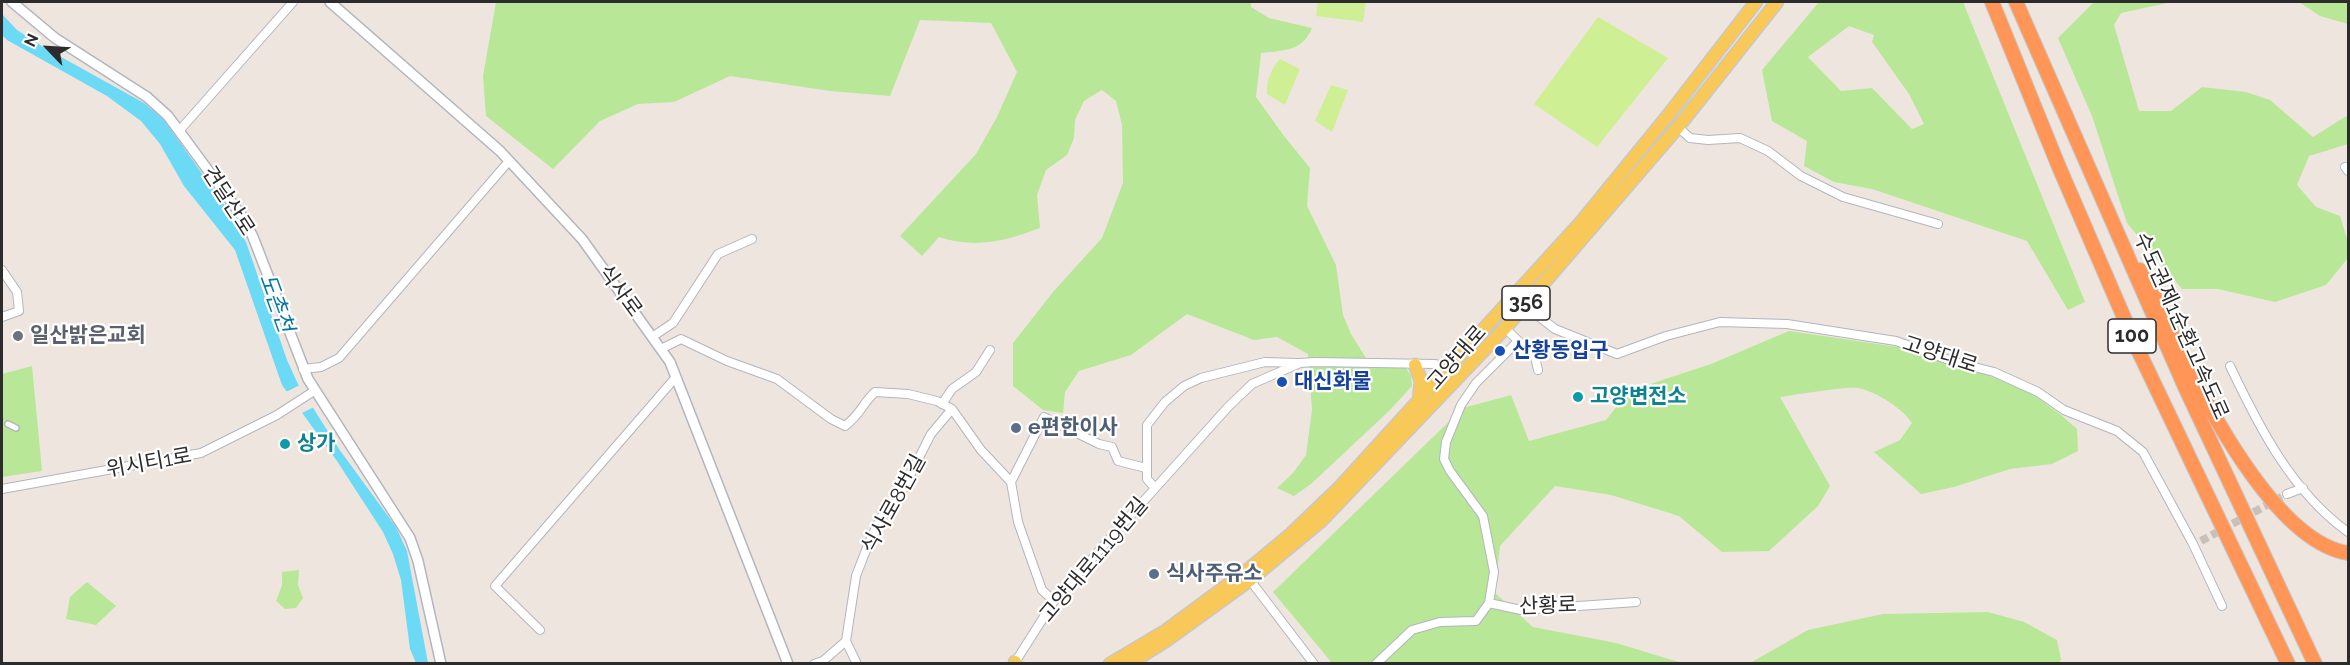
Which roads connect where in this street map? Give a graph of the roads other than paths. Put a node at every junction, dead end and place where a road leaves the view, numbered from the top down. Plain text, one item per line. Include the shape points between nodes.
1 (12, 2) edge
2 (293, 2) edge
3 (330, 2) edge
4 (1756, 2) edge
5 (1778, 2) edge
6 (1992, 2) edge
7 (2016, 2) edge
8 (1678, 127) junction
9 (179, 131) junction
10 (508, 161) junction
11 (1938, 224) dead end
12 (2112, 224) junction
13 (752, 239) dead end
14 (2, 270) edge
15 (1524, 305) junction
16 (2, 317) edge
17 (1505, 328) junction
18 (652, 337) junction
19 (1518, 341) junction
20 (660, 349) junction
21 (990, 350) dead end
22 (1300, 363) junction
23 (1415, 365) junction
24 (1449, 366) junction
25 (2230, 366) dead end
26 (303, 369) junction
27 (1538, 370) dead end
28 (1464, 372) junction
29 (676, 377) junction
30 (311, 393) junction
31 (1419, 401) junction
32 (942, 404) junction
33 (952, 409) junction
34 (8, 424) dead end
35 (16, 428) dead end
36 (1146, 468) junction
37 (1011, 482) junction
38 (1155, 488) junction
39 (2303, 488) junction
40 (2, 489) edge
41 (2287, 494) tunnel mouth
42 (2349, 532) edge
43 (2349, 553) edge
44 (1250, 580) junction
45 (1054, 601) junction
46 (1636, 602) dead end
47 (1489, 603) junction
48 (2222, 606) dead end
49 (540, 630) dead end
50 (846, 641) junction
51 (2313, 659) edge
52 (441, 663) edge
53 (788, 663) edge
54 (814, 663) edge
55 (857, 663) edge
56 (1015, 663) edge
57 (1110, 663) edge
58 (1129, 663) edge
59 (1314, 663) edge
60 (1376, 663) edge
61 (2287, 663) edge

1 - 9 street, 견달산로 via 55,38 147,97
2 - 9 street
3 - 10 street, 식사로
4 - 24 main road, 고양대로 / 356 via 1582,221
5 - 8 main road, 고양대로 / 356
6 - 61 highway, 100 via 2129,328
7 - 12 highway, 수도권제1순환고속도로 / 100
8 - 11 street via 1690,138 1740,138 1843,197
8 - 15 main road, 고양대로 / 356
9 - 26 street, 견달산로 via 244,219
10 - 18 street, 식사로 via 582,239
10 - 26 street via 339,358 321,367
12 - 43 highway via 2254,478 2301,530 2323,544
12 - 51 highway, 수도권제1순환고속도로 / 100
13 - 18 street via 718,254 673,323
14 - 16 street via 17,292 19,310
15 - 17 main road, 고양대로 / 356
15 - 48 street, 고양대로 via 1555,329 1617,354 1720,322 1787,324 1896,341 1994,372 2038,392 2064,410 2117,430 2143,452 2197,543
17 - 19 street, 고양대로
17 - 28 main road, 고양대로 / 356
18 - 20 street, 식사로
19 - 27 street, 고양대로 via 1535,357
19 - 47 street, 고양대로 via 1476,383 1461,405 1446,442 1444,459 1483,516 1494,572
20 - 29 street, 식사로
20 - 32 street via 681,339 777,379 845,426 859,415 875,392 908,394
21 - 32 street via 976,372 951,389
22 - 23 street, 고양대로1119번길
22 - 36 street, 고양대로1119번길 via 1265,362 1184,386 1165,402 1147,426
22 - 38 street, 고양대로1119번길 via 1252,384
23 - 24 street, 고양대로1119번길
23 - 31 main road via 1421,381
24 - 28 street, 고양대로1119번길
24 - 31 main road, 고양대로 / 356
25 - 39 street via 2256,419 2287,470
26 - 30 street, 견달산로
28 - 44 main road, 고양대로 / 356 via 1321,521
29 - 49 street via 495,586
29 - 53 street, 식사로
30 - 40 street, 위시티1로 via 201,453
30 - 52 street, 견달산로 via 410,538
31 - 57 main road, 고양대로 / 356 via 1339,488 1244,573 1164,632
32 - 33 street
33 - 37 street via 981,450
33 - 50 street, 식사로8번길 via 931,434 897,501 881,517 868,545 856,576
34 - 35 street
36 - 37 street via 1118,461 1112,447 1044,417
36 - 38 street, 고양대로1119번길 via 1147,479
37 - 45 street via 1018,522 1042,590
38 - 45 street, 고양대로1119번길
39 - 41 street
39 - 42 street
44 - 58 main road, 고양대로 / 356
44 - 59 street
45 - 56 street, 고양대로1119번길
46 - 47 street, 산황로 via 1521,610
47 - 60 street, 산황로 via 1476,621 1440,622 1412,630
50 - 54 street via 823,661
50 - 55 street

